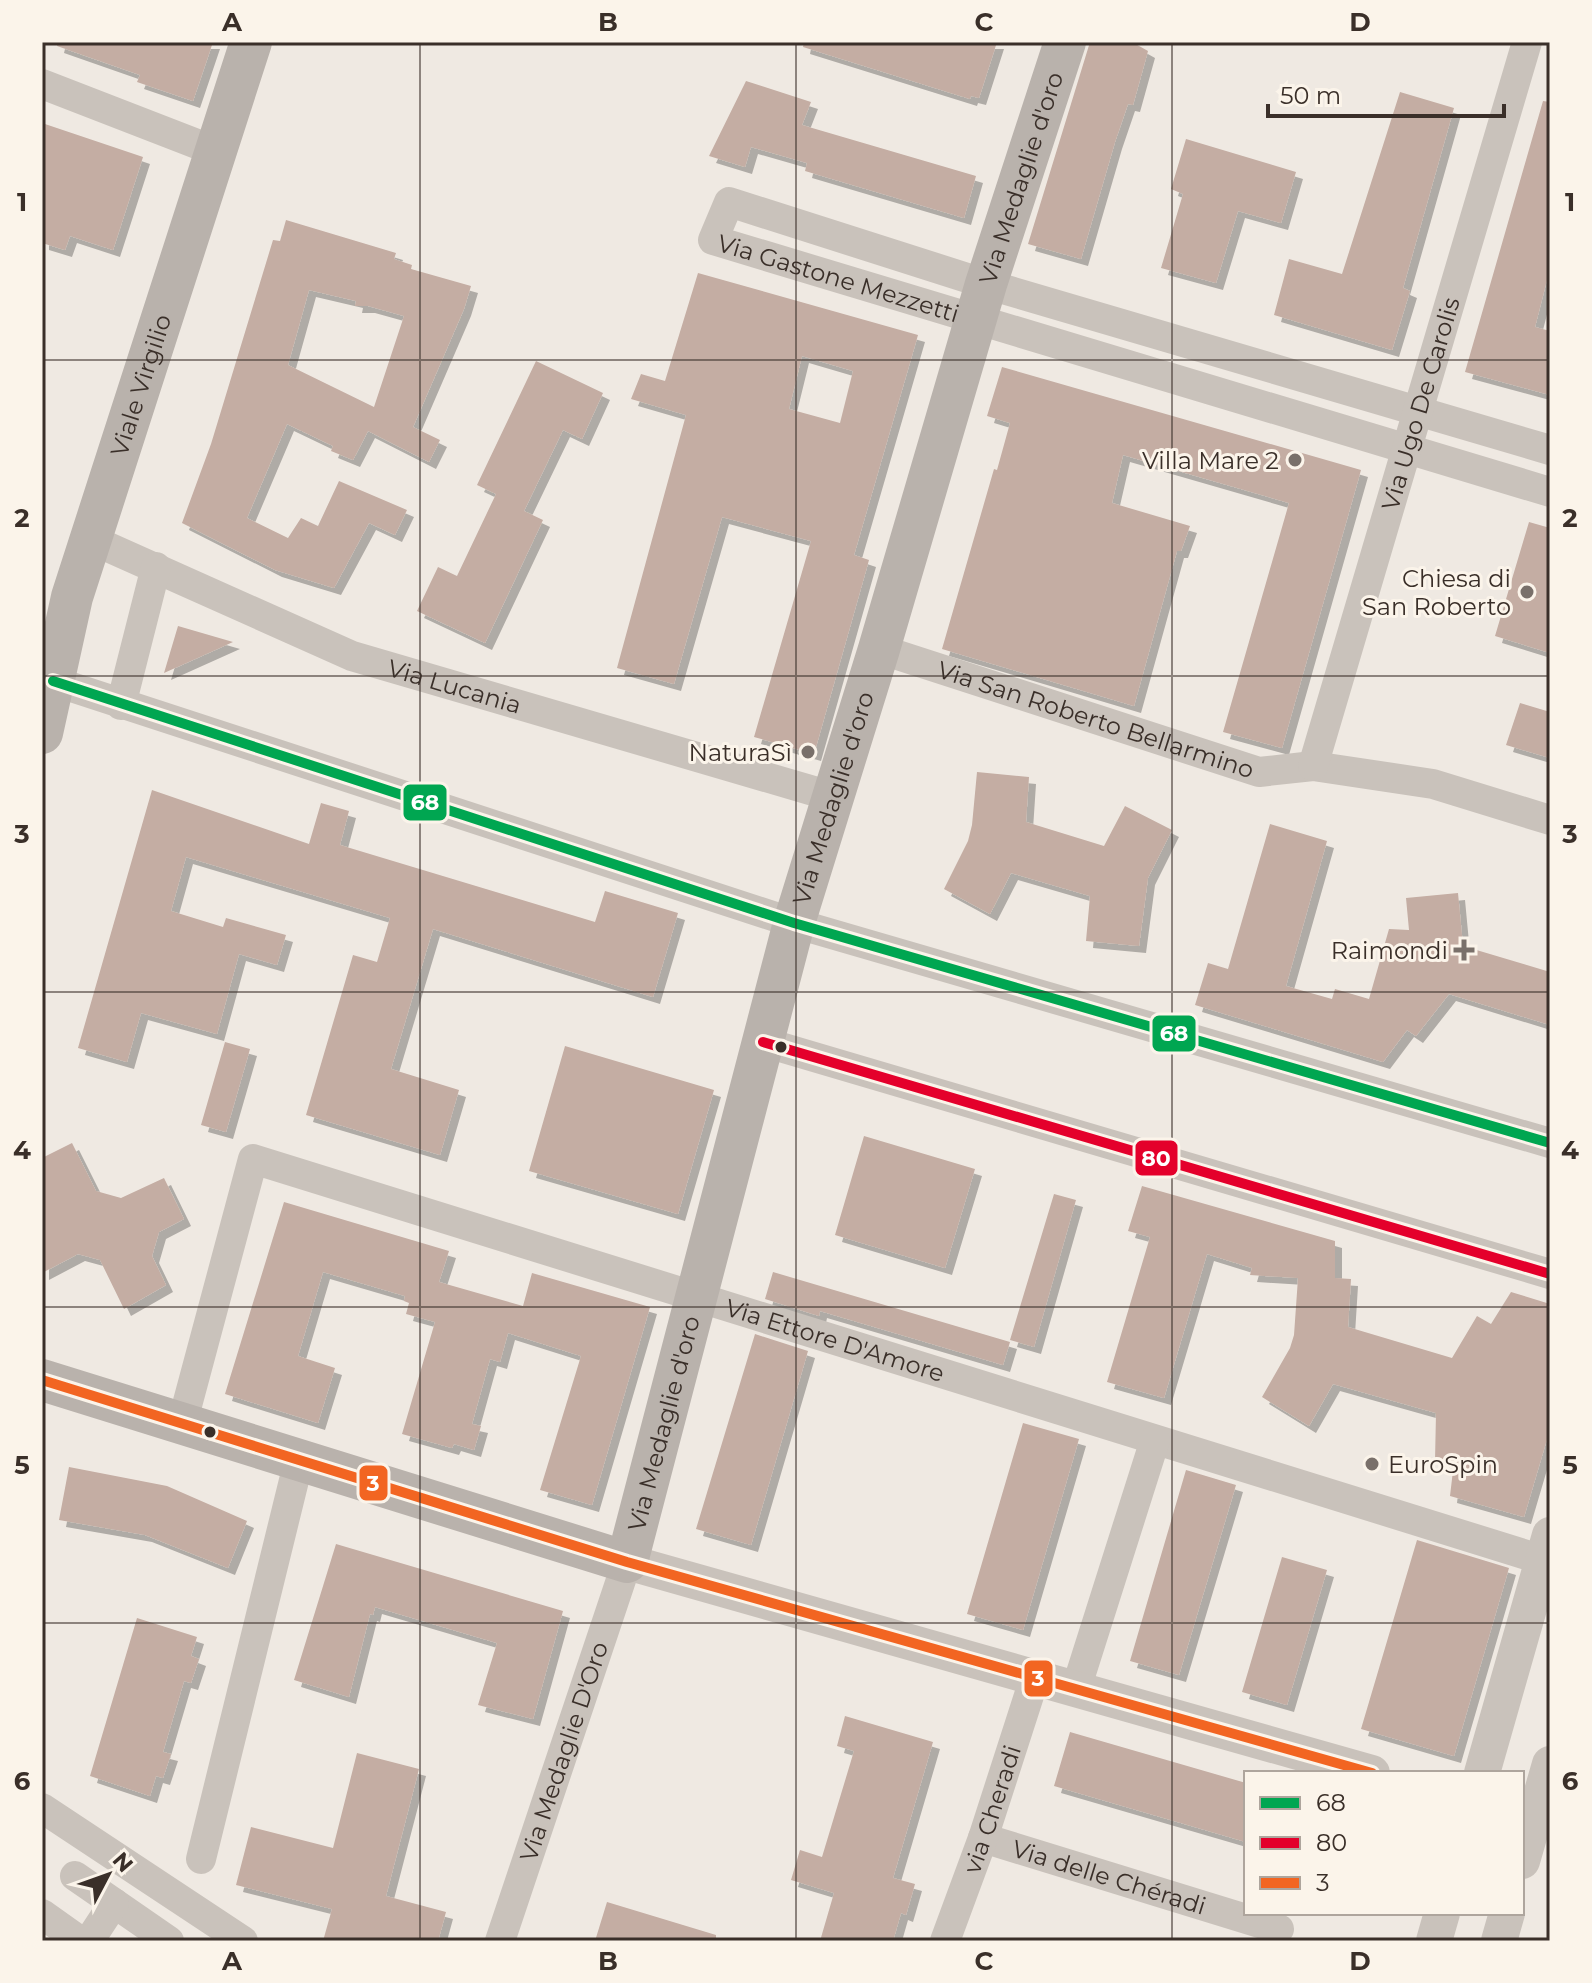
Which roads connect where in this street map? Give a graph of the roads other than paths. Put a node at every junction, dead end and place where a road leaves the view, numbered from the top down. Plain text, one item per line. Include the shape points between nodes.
1 (251, 42) edge
2 (1065, 42) edge
3 (1527, 42) edge
4 (42, 84) edge
5 (215, 151) junction
6 (980, 302) junction
7 (1418, 411) junction
8 (1407, 448) junction
9 (1550, 450) edge
10 (1550, 492) edge
11 (90, 539) junction
12 (156, 567) junction
13 (879, 649) junction
14 (53, 681) junction
15 (121, 705) junction
16 (42, 733) edge
17 (1313, 766) junction
18 (834, 797) junction
19 (1550, 820) edge
20 (794, 923) junction
21 (763, 1042) junction
22 (1550, 1143) edge
23 (1550, 1274) edge
24 (696, 1298) junction
25 (42, 1380) edge
26 (182, 1424) junction
27 (1155, 1440) junction
28 (299, 1460) junction
29 (1546, 1547) edge
30 (627, 1562) junction
31 (1035, 1677) junction
32 (1076, 1689) junction
33 (1550, 1764) edge
34 (1365, 1771) edge
35 (1483, 1771) edge
36 (42, 1808) edge
37 (1535, 1818) edge
38 (983, 1838) junction
39 (1524, 1854) edge
40 (201, 1859) dead end
41 (75, 1876) dead end
42 (114, 1903) junction
43 (42, 1914) edge
44 (1441, 1915) edge
45 (1506, 1915) edge
46 (1279, 1929) dead end
47 (80, 1941) edge
48 (89, 1941) edge
49 (169, 1941) edge
50 (243, 1941) edge
51 (500, 1941) edge
52 (945, 1941) edge
53 (1434, 1941) edge
54 (1499, 1941) edge

1 - 5 main road, Viale Virgilio
2 - 6 main road, Via Medaglie d'oro
3 - 7 street, Via Ugo De Carolis
4 - 5 street
5 - 11 main road, Viale Virgilio
6 - 6 street, Via Gastone Mezzetti via 729,202 713,240
6 - 7 street, Via Gastone Mezzetti
6 - 8 street, Via Gastone Mezzetti
6 - 13 main road, Via Medaglie d'oro
7 - 8 street, Via Ugo De Carolis
7 - 9 street, Via Gastone Mezzetti
8 - 10 street, Via Gastone Mezzetti
8 - 17 street, Via Ugo De Carolis
11 - 12 street, Via Lucania
11 - 14 main road, Viale Virgilio
12 - 15 street
12 - 18 street, Via Lucania via 352,656
13 - 17 street, Via San Roberto Bellarmino via 1259,772
13 - 18 main road, Via Medaglie d'oro
14 - 15 street
14 - 16 main road, Viale Virgilio
15 - 20 street
17 - 19 street, Via San Roberto Bellarmino via 1433,784
18 - 20 main road, Via Medaglie d'oro
20 - 21 main road, Via Medaglie d'oro
20 - 22 street
21 - 23 street
21 - 24 main road, Via Medaglie d'oro
24 - 26 street, Via Ettore D'Amore via 253,1159
24 - 27 street, Via Ettore D'Amore
24 - 30 main road, Via Medaglie d'oro
25 - 26 main road
26 - 28 main road
27 - 29 street, Via Ettore D'Amore
27 - 32 street
28 - 30 main road
28 - 40 street
29 - 35 street
30 - 31 street
30 - 51 street, Via Medaglie D'Oro
31 - 32 street
31 - 38 street, via Cheradi
32 - 34 street
33 - 37 street
36 - 50 street
37 - 39 street
38 - 46 street, Via delle Chéradi
38 - 52 street, via Cheradi
41 - 42 street
42 - 48 street
42 - 49 street
43 - 47 street
44 - 53 street
45 - 54 street

